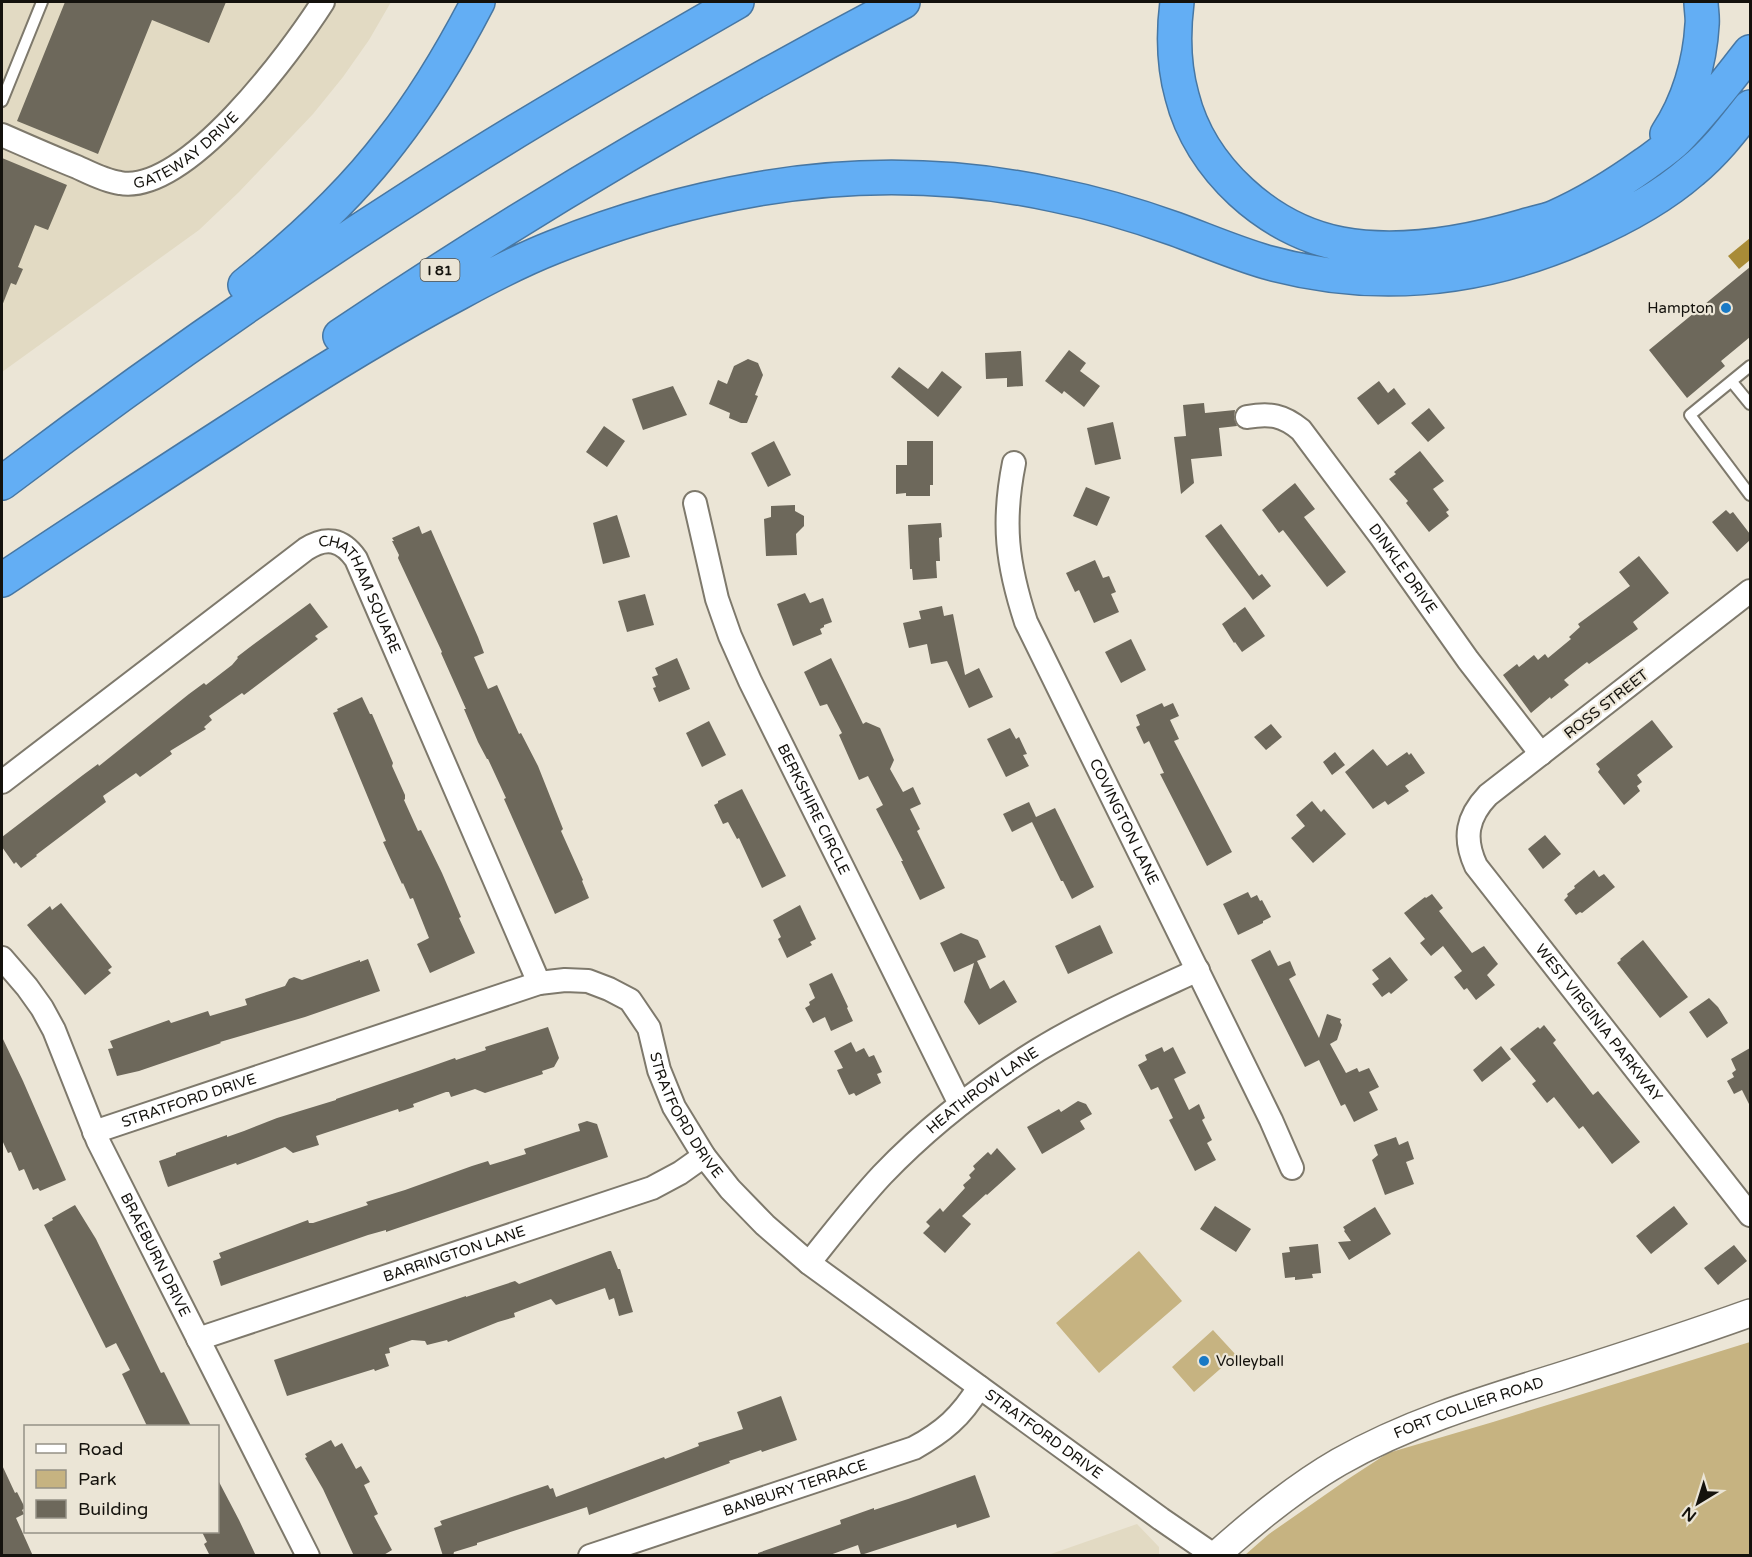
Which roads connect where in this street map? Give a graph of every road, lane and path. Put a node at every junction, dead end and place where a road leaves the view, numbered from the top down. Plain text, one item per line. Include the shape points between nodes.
1 (42, 2) edge
2 (323, 2) edge
3 (478, 2) edge
4 (737, 2) edge
5 (903, 2) edge
6 (1177, 2) edge
7 (1701, 2) edge
8 (1750, 52) edge
9 (2, 101) edge
10 (1750, 107) edge
11 (2, 135) edge
12 (1650, 160) junction
13 (1750, 366) edge
14 (1732, 382) junction
15 (1750, 404) edge
16 (1247, 417) dead end
17 (1014, 463) dead end
18 (2, 481) edge
19 (1750, 495) edge
20 (695, 503) dead end
21 (2, 579) edge
22 (1750, 591) edge
23 (1541, 754) junction
24 (2, 782) edge
25 (1469, 824) joint
26 (2, 958) edge
27 (1198, 970) junction
28 (539, 983) junction
29 (960, 1104) junction
30 (94, 1132) junction
31 (704, 1156) junction
32 (1292, 1168) dead end
33 (1750, 1215) edge
34 (809, 1263) junction
35 (1750, 1313) edge
36 (198, 1339) junction
37 (979, 1388) junction
38 (308, 1556) edge
39 (590, 1556) edge
40 (1215, 1556) edge

1 - 9 lane
2 - 11 street, GATEWAY DRIVE via 236,114 178,166 155,179 120,183
3 - 18 highway via 424,96 391,142 347,192 266,269
4 - 18 highway via 582,91 344,241
5 - 21 highway, I 81 via 678,125 403,294 236,407
6 - 12 highway via 1173,31 1182,98 1207,152 1252,201 1310,235 1370,248 1417,247 1491,236 1553,218 1618,183
7 - 12 highway via 1702,25 1694,75 1672,127
8 - 12 highway via 1682,134
10 - 21 highway via 1705,160 1637,211 1558,248 1510,263 1432,278 1396,280 1314,273 1266,262 1178,230 1058,195 949,179 844,179 762,188 692,202 555,247 417,315 321,371
13 - 14 lane
14 - 15 lane
14 - 19 lane via 1690,416
16 - 23 street, DINKLE DRIVE via 1277,416 1301,430
17 - 27 street, COVINGTON LANE via 1006,526 1009,561 1026,622
20 - 29 street, BERKSHIRE CIRCLE via 717,599 730,636
22 - 23 street, ROSS STREET
23 - 25 street, ROSS STREET via 1488,795 1477,806
24 - 28 street, CHATHAM SQUARE via 306,549 325,541 343,545 356,559
25 - 33 street, WEST VIRGINIA PARKWAY via 1470,855 1476,866
26 - 30 street, BRAEBURN DRIVE via 50,1023
27 - 29 street, HEATHROW LANE via 1039,1049
27 - 32 street, COVINGTON LANE
28 - 30 street, STRATFORD DRIVE
28 - 31 street, STRATFORD DRIVE via 588,981 630,1000 649,1028 659,1070 674,1107
29 - 34 street, HEATHROW LANE via 884,1174
30 - 36 street, BRAEBURN DRIVE
31 - 34 street, STRATFORD DRIVE via 765,1226
31 - 36 street, BARRINGTON LANE via 652,1188
34 - 37 street, STRATFORD DRIVE
35 - 40 street, FORT COLLIER ROAD via 1398,1432 1314,1477
36 - 38 street, BRAEBURN DRIVE
37 - 39 street, BANBURY TERRACE via 954,1422 914,1448
37 - 40 street, STRATFORD DRIVE

